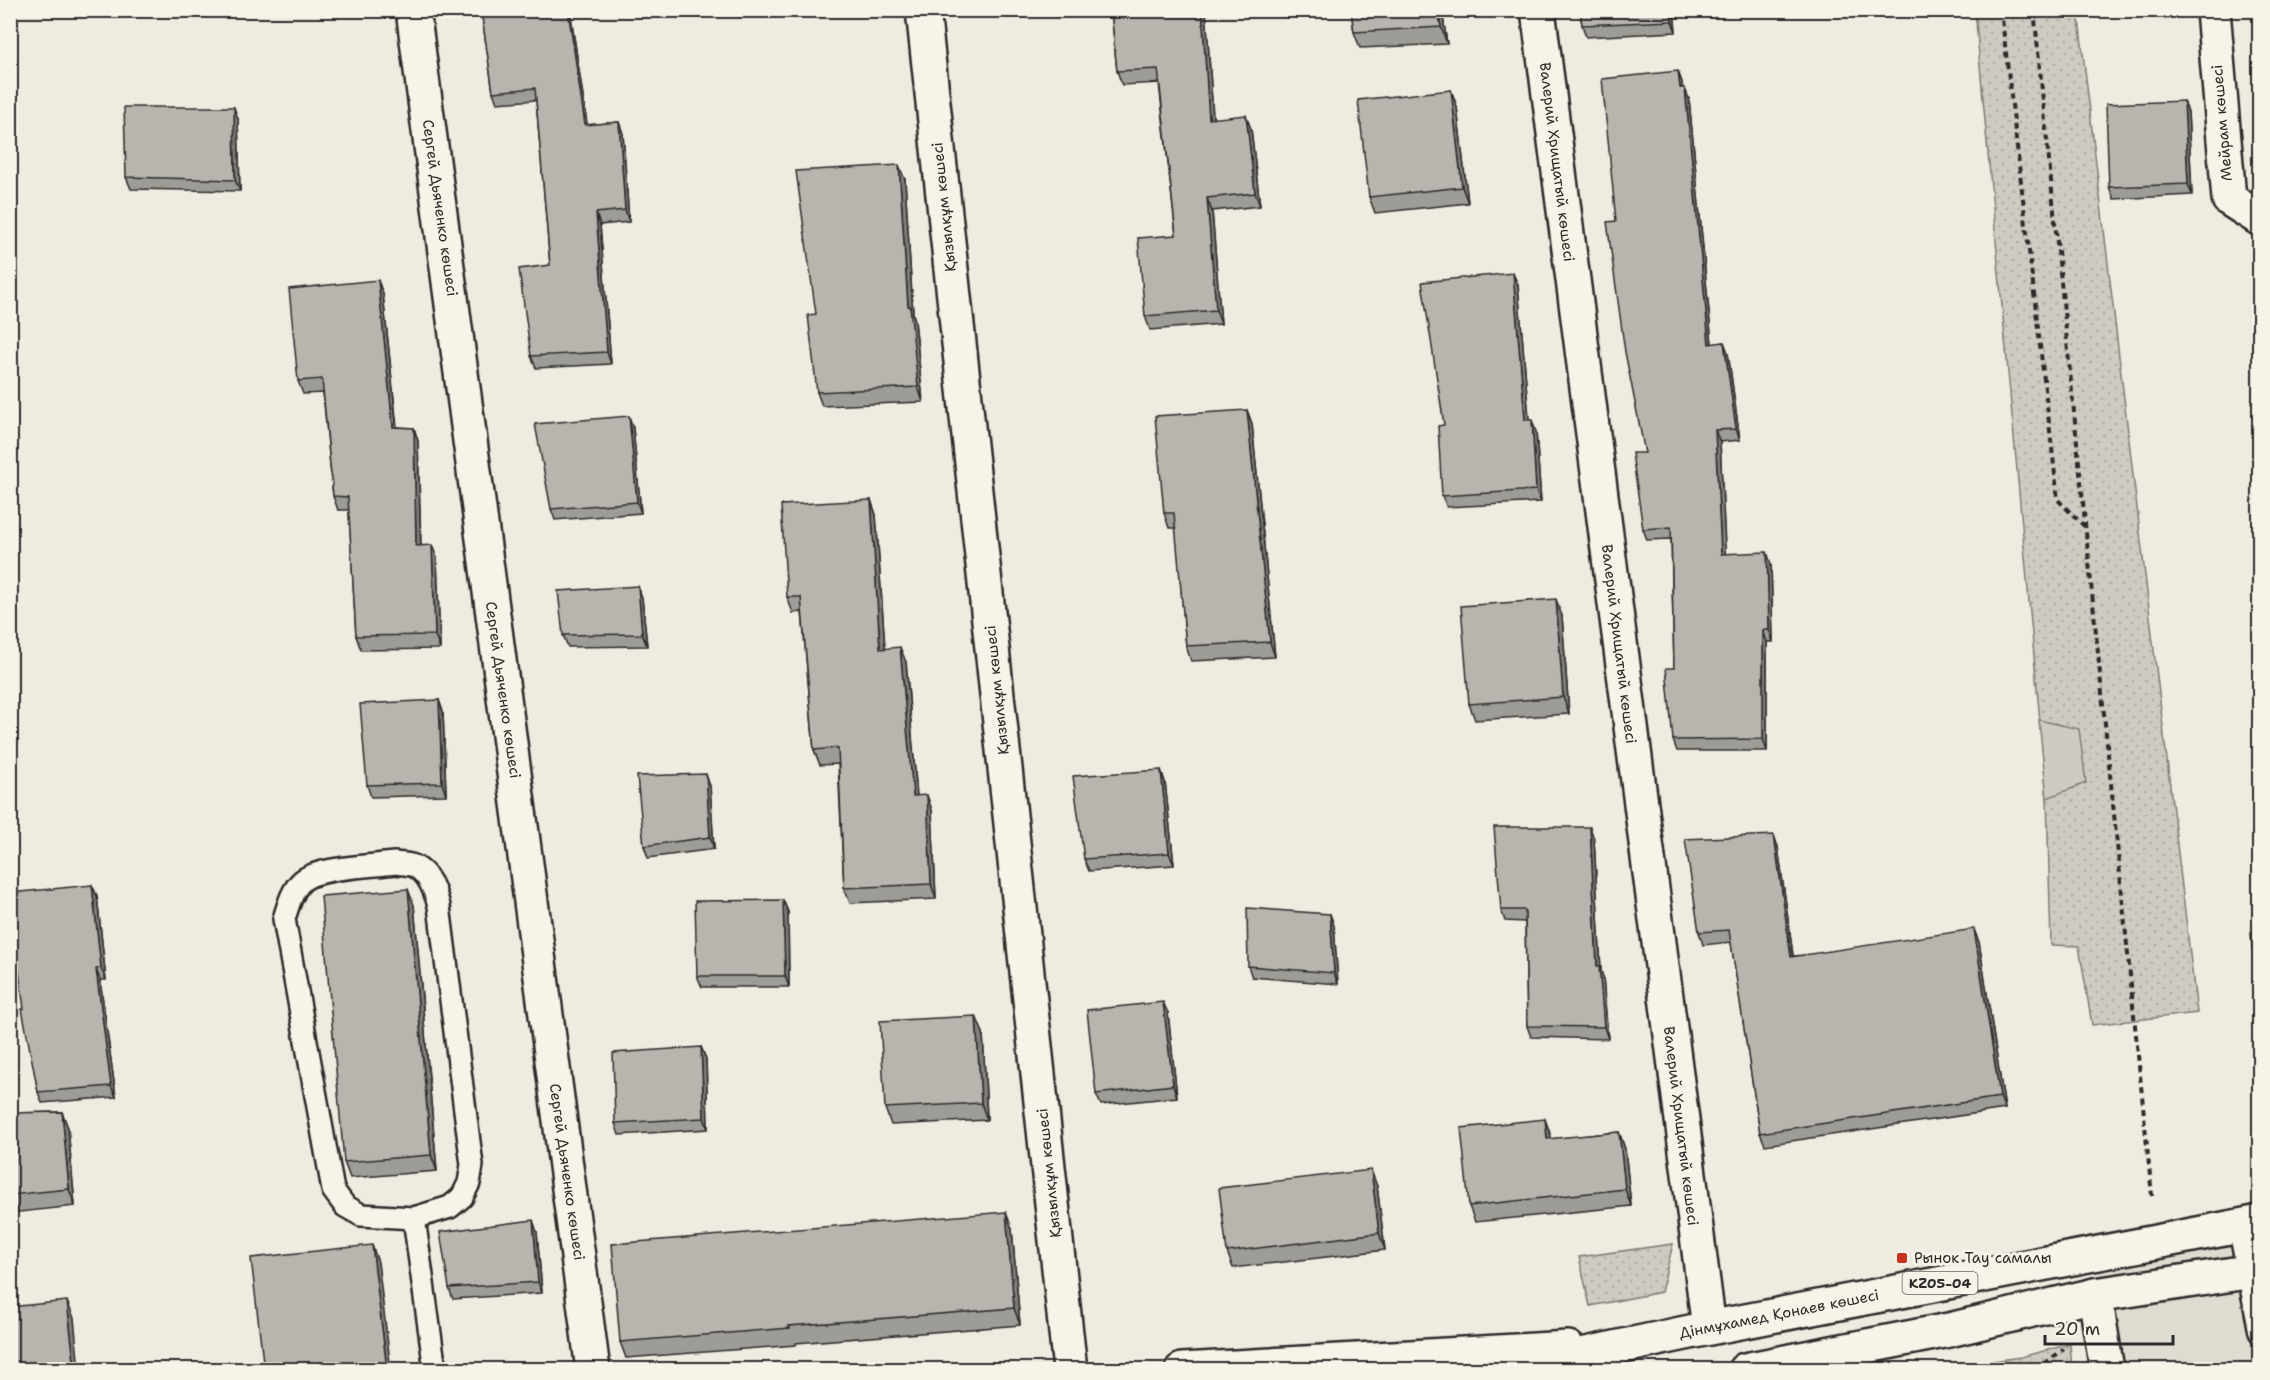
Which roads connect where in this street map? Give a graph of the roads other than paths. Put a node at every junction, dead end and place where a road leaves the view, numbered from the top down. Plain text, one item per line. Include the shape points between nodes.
1 (413, 10) edge
2 (923, 10) edge
3 (1538, 10) edge
4 (2213, 10) edge
5 (2259, 219) edge
6 (414, 1218) junction
7 (2249, 1223) edge
8 (2253, 1271) edge
9 (2095, 1295) junction
10 (1709, 1328) junction
11 (2259, 1332) edge
12 (1621, 1346) junction
13 (435, 1370) edge
14 (593, 1370) edge
15 (1070, 1370) edge
16 (1182, 1370) edge
17 (1511, 1370) edge
18 (1745, 1370) edge
19 (2107, 1370) edge

1 - 14 street, Сергей Дьяченко көшесі
2 - 15 street, Қызылқұм көшесі
3 - 10 street, Валерий Хрищатый көшесі
4 - 5 street, Мейрам көшесі via 2229,199
6 - 6 lane via 450,1207 462,1197 472,1165 440,906 434,887 414,866 395,863 319,872 302,881 290,898 284,919 333,1190 345,1206 362,1215
6 - 13 lane
7 - 8 lane
7 - 10 street, Дінмұхамед Қонаев көшесі / KZ05-04
8 - 9 street
8 - 11 lane
9 - 18 street via 1949,1330
9 - 19 street
10 - 12 street, Дінмұхамед Қонаев көшесі / KZ05-04
12 - 16 street
12 - 17 street, Дінмұхамед Қонаев көшесі / KZ05-04

